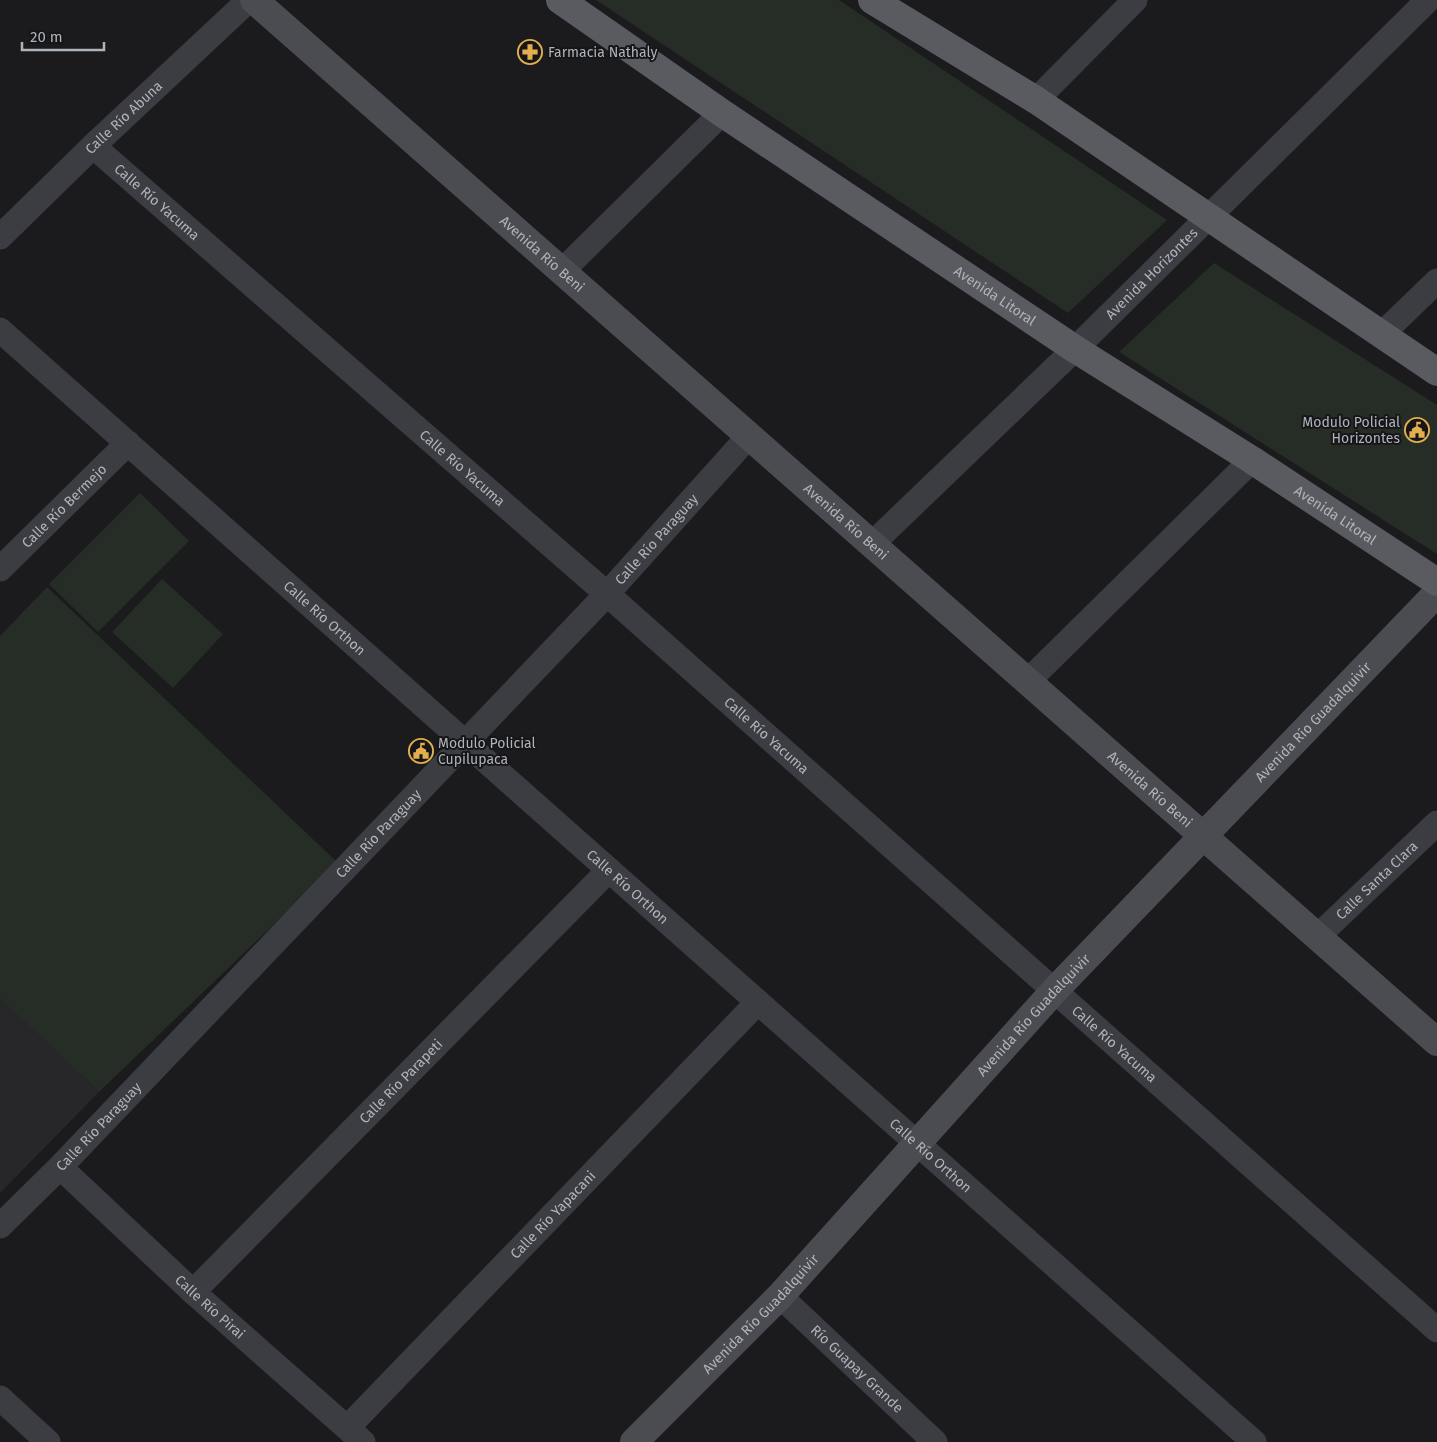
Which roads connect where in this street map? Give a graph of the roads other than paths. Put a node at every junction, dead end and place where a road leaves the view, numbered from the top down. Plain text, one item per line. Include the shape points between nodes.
1 (249, 0) edge
2 (254, 0) edge
3 (560, 0) edge
4 (872, 0) edge
5 (1135, 0) edge
6 (1428, 0) edge
7 (1036, 100) junction
8 (722, 113) junction
9 (93, 146) junction
10 (1208, 218) junction
11 (0, 237) edge
12 (562, 271) junction
13 (1437, 281) edge
14 (0, 330) edge
15 (1382, 334) junction
16 (1075, 349) junction
17 (1437, 372) edge
18 (749, 436) junction
19 (128, 444) junction
20 (1252, 460) junction
21 (872, 544) junction
22 (0, 569) edge
23 (1437, 582) edge
24 (1437, 593) edge
25 (607, 594) junction
26 (1028, 681) junction
27 (466, 743) junction
28 (1437, 823) edge
29 (1204, 836) junction
30 (610, 870) junction
31 (1318, 936) junction
32 (1054, 991) junction
33 (758, 1002) junction
34 (1437, 1042) edge
35 (916, 1142) junction
36 (60, 1167) junction
37 (0, 1226) edge
38 (194, 1292) junction
39 (780, 1296) junction
40 (1437, 1330) edge
41 (0, 1398) edge
42 (355, 1435) edge
43 (932, 1441) edge
44 (48, 1442) edge
45 (634, 1442) edge
46 (1254, 1442) edge

1 - 9 street, Calle Río Abuna
2 - 12 street, Avenida Río Beni
3 - 8 main road, Avenida Litoral
4 - 7 main road
5 - 7 street
6 - 10 street, Avenida Horizontes
7 - 10 main road
8 - 12 street
8 - 16 main road, Avenida Litoral
9 - 11 street, Calle Río Abuna
9 - 25 street, Calle Río Yacuma
10 - 15 main road
10 - 16 street, Avenida Horizontes
12 - 18 street, Avenida Río Beni
13 - 15 street
14 - 19 street, Calle Río Orthon
15 - 17 main road
16 - 20 main road, Avenida Litoral
16 - 21 street, Avenida Horizontes
18 - 21 street, Avenida Río Beni
18 - 25 street, Calle Río Paraguay
19 - 22 street, Calle Río Bermejo
19 - 27 street, Calle Río Orthon
20 - 23 main road, Avenida Litoral
20 - 26 street
21 - 26 street, Avenida Río Beni
24 - 29 street, Avenida Río Guadalquivir
25 - 27 street, Calle Río Paraguay
25 - 32 street, Calle Río Yacuma
26 - 29 street, Avenida Río Beni
27 - 30 street, Calle Río Orthon
27 - 36 street, Calle Río Paraguay
28 - 31 street, Calle Santa Clara
29 - 31 street, Avenida Río Beni
29 - 32 street, Avenida Río Guadalquivir
30 - 33 street, Calle Río Orthon
30 - 38 street, Calle Río Parapeti
31 - 34 street, Avenida Río Beni
32 - 35 street, Avenida Río Guadalquivir
32 - 40 street, Calle Río Yacuma
33 - 35 street, Calle Río Orthon
33 - 42 street, Calle Río Yapacani
35 - 39 street, Avenida Río Guadalquivir
35 - 46 street, Calle Río Orthon
36 - 37 street, Calle Río Paraguay
36 - 38 street, Calle Río Pirai
38 - 42 street, Calle Río Pirai
39 - 43 street, Río Guapay Grande
39 - 45 street, Avenida Río Guadalquivir
41 - 44 street

